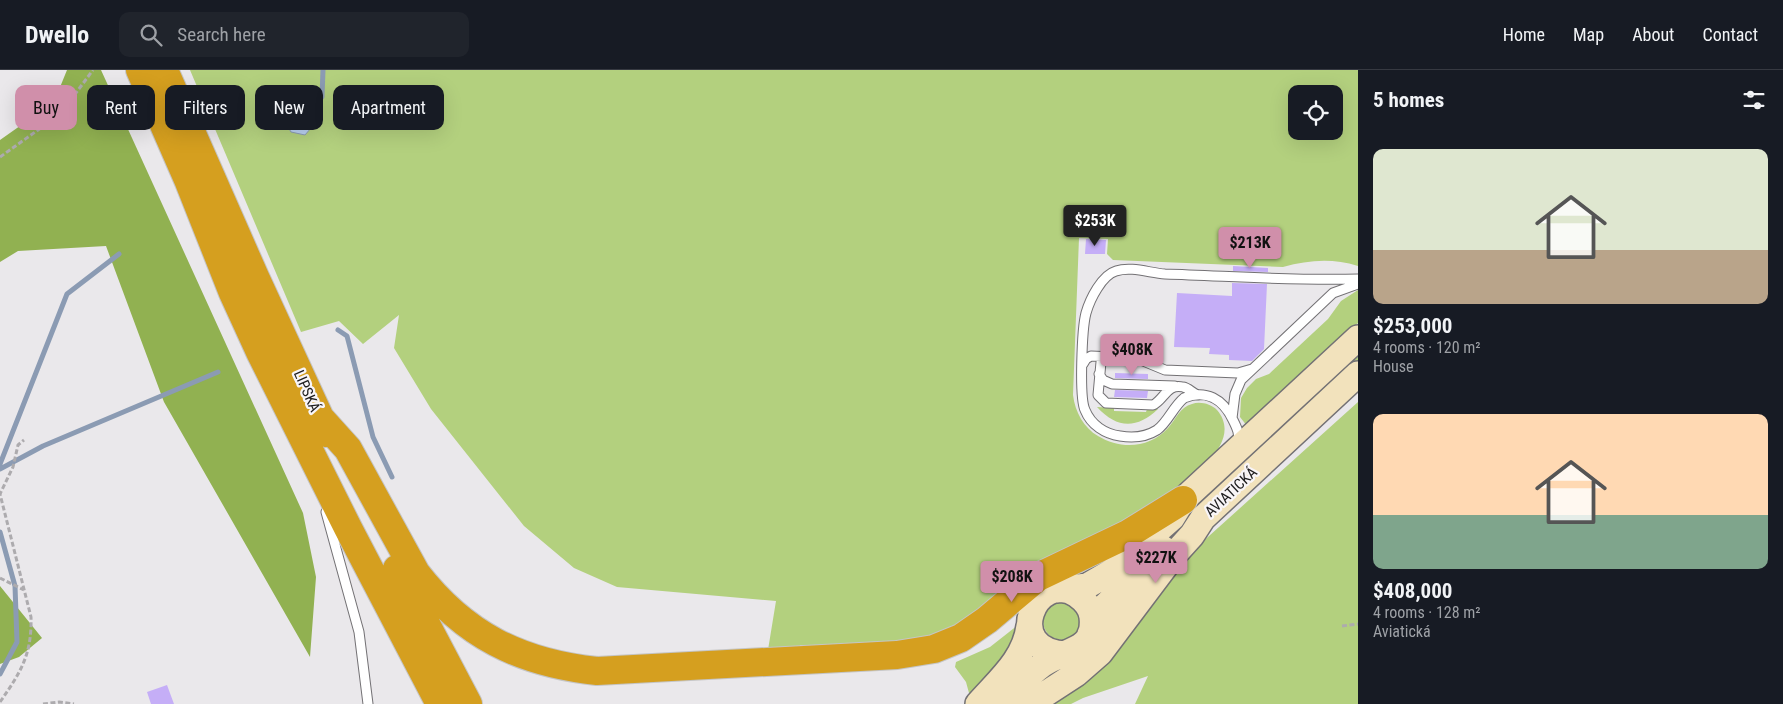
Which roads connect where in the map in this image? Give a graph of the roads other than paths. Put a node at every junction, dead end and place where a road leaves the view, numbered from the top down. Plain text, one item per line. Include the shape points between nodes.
1 (140, 70) edge
2 (164, 70) edge
3 (1358, 279) edge
4 (1358, 284) edge
5 (1358, 338) edge
6 (1109, 356) junction
7 (1083, 364) junction
8 (1254, 368) junction
9 (1099, 374) junction
10 (1352, 382) edge
11 (1177, 387) junction
12 (1198, 395) junction
13 (1232, 418) junction
14 (309, 424) junction
15 (1233, 455) junction
16 (1193, 509) junction
17 (1049, 594) junction
18 (1029, 626) junction
19 (1090, 634) junction
20 (1066, 654) junction
21 (804, 660) junction
22 (368, 704) edge
23 (440, 704) edge
24 (468, 704) edge
25 (978, 704) edge
26 (1000, 704) edge
27 (1030, 704) edge

1 - 14 highway, LIPSKÁ via 233,293
2 - 14 highway, LIPSKÁ
3 - 7 lane via 1117,270 1102,282 1086,312
4 - 8 lane via 1333,293
5 - 15 main road, AVIATICKÁ
6 - 7 lane via 1088,357
6 - 8 lane via 1136,358 1165,370 1238,373
6 - 9 lane via 1101,362
7 - 12 lane via 1081,396 1085,411 1101,429 1115,435 1140,436 1157,430 1179,402
8 - 13 lane via 1238,384
9 - 11 lane via 1102,380 1112,384
9 - 11 lane via 1098,396 1110,404 1152,406 1170,389
10 - 16 main road, AVIATICKÁ
11 - 12 lane
12 - 13 lane via 1218,400
13 - 15 lane via 1239,436
14 - 21 highway via 348,449 406,558 429,590 462,622 512,652 552,664 597,671
14 - 22 lane via 322,498 359,632
14 - 23 highway, LIPSKÁ
14 - 24 highway, LIPSKÁ
15 - 16 main road, AVIATICKÁ
16 - 17 main road, AVIATICKÁ via 1172,518 1112,572 1087,586
16 - 19 main road via 1184,530 1117,593 1099,615
16 - 21 highway via 1128,534 1038,577 987,620 948,644 916,654
16 - 27 main road, AVIATICKÁ via 1192,535 1172,556 1100,653 1076,674
17 - 18 main road via 1030,613
17 - 19 main road via 1066,591 1082,599 1092,616
17 - 21 highway via 990,639 943,660 901,666 857,667
18 - 20 main road via 1036,643 1046,651
18 - 25 main road via 1026,645 1020,656
19 - 20 main road via 1081,647
20 - 26 main road via 1042,665

